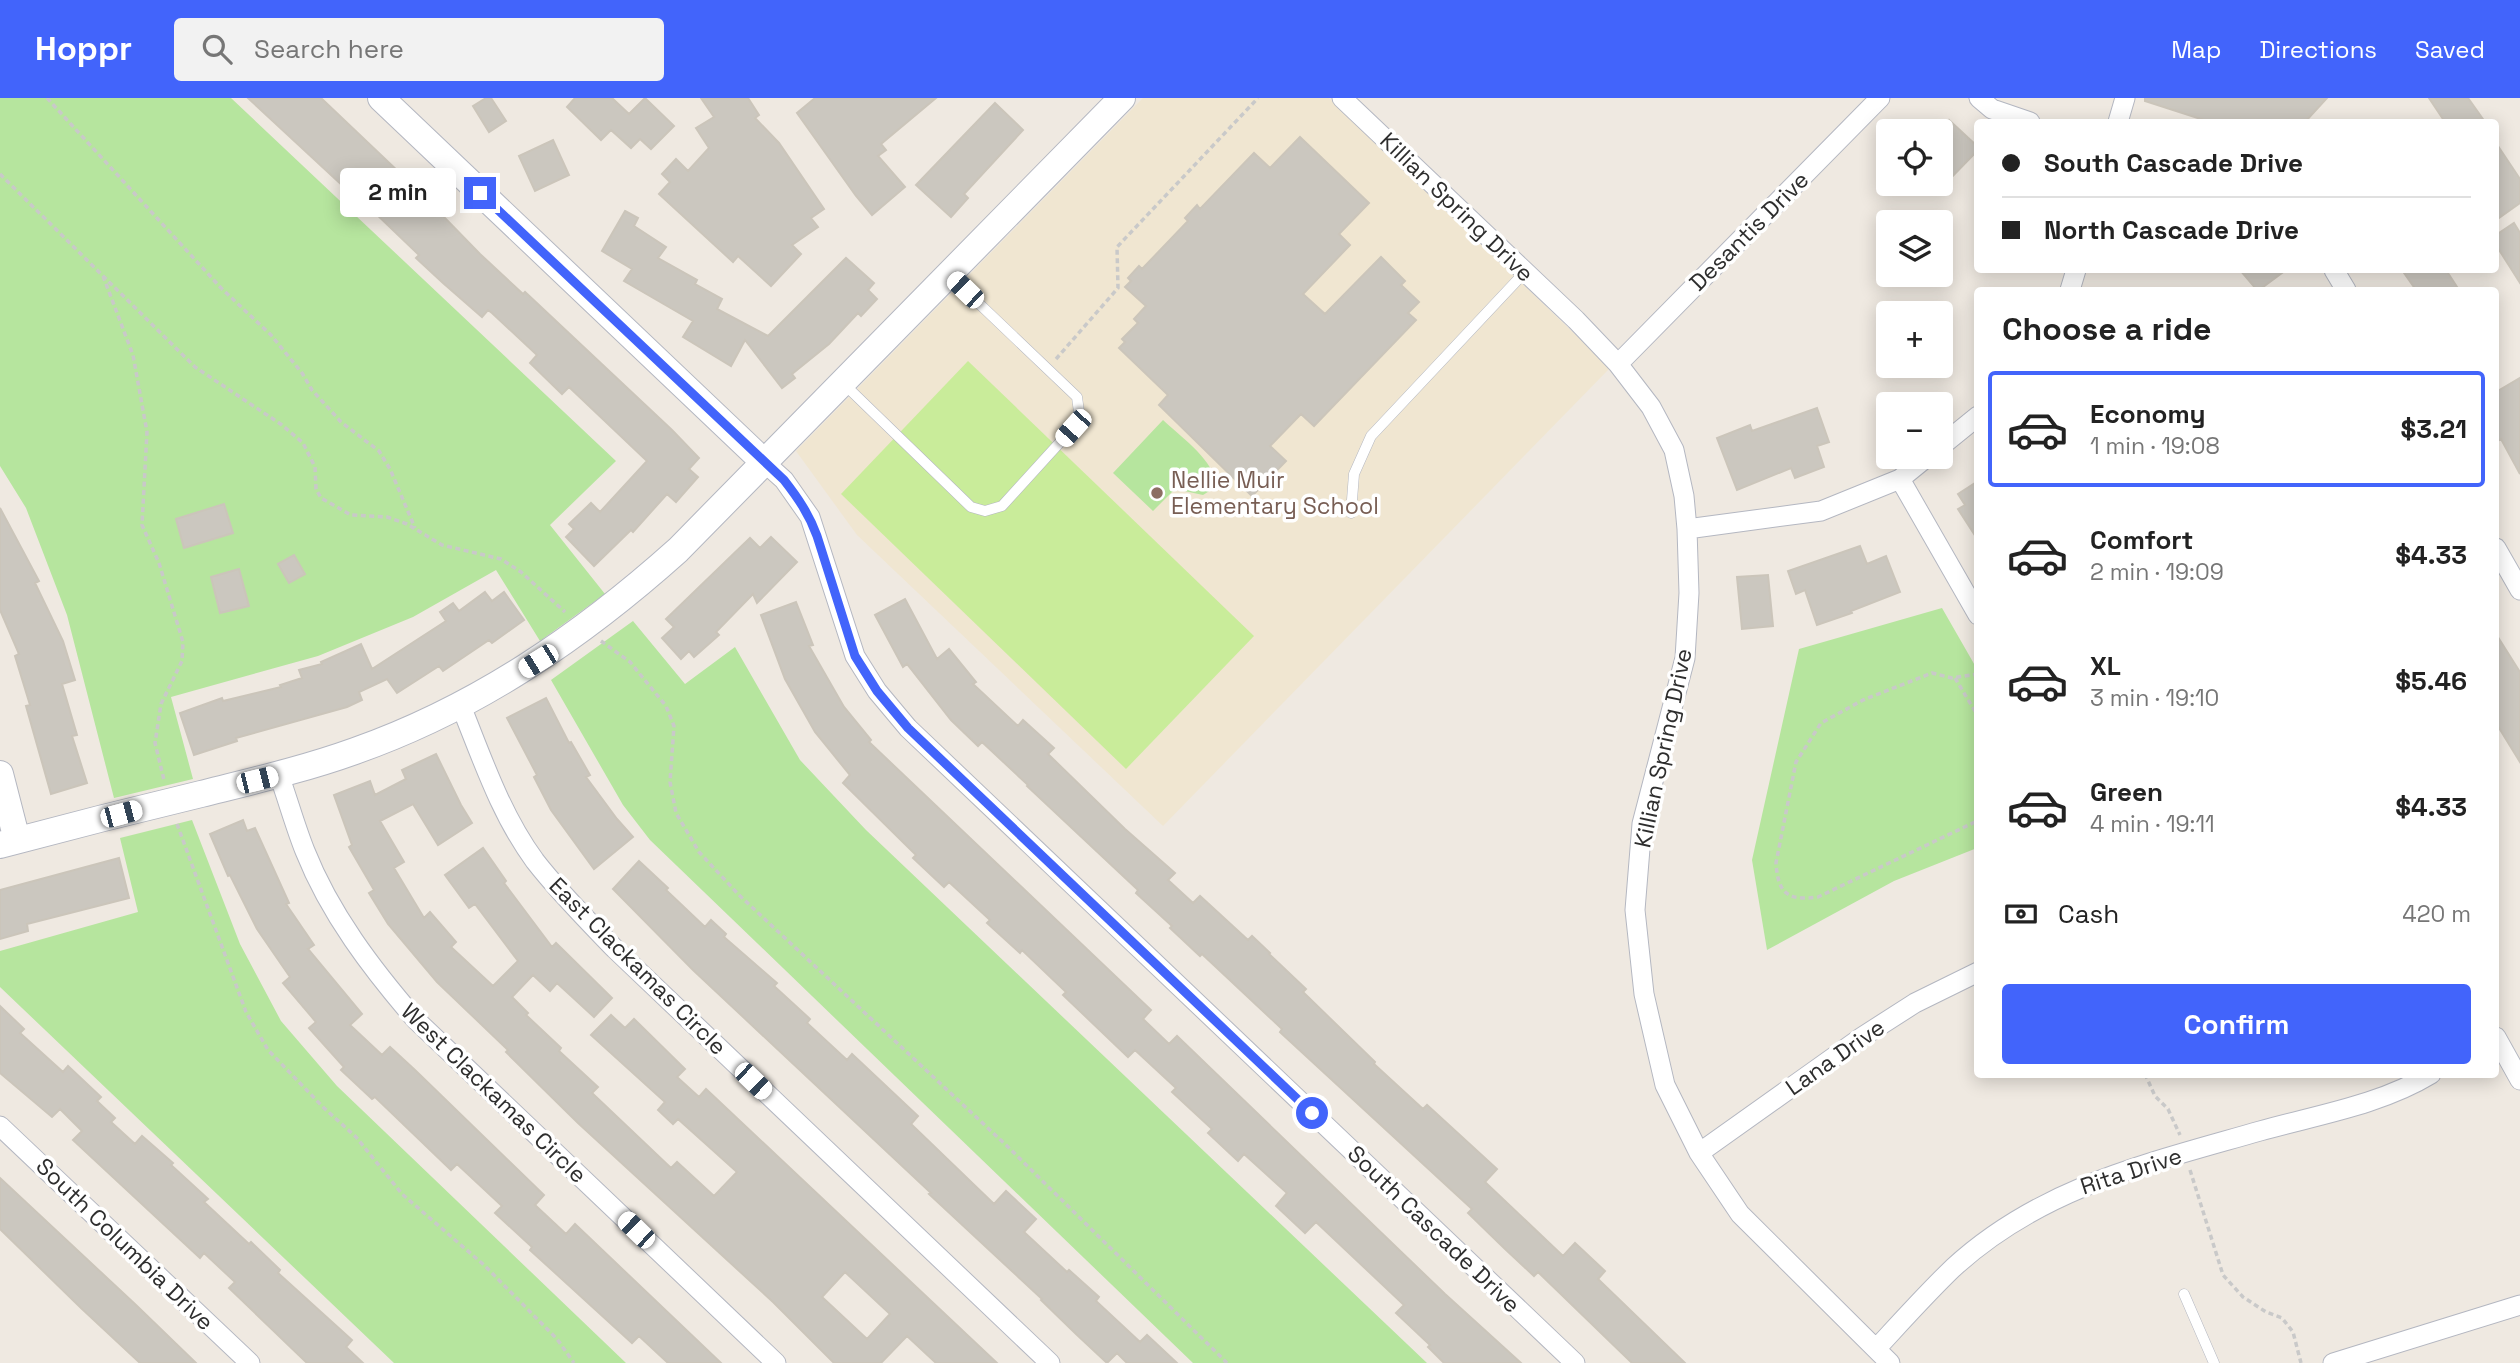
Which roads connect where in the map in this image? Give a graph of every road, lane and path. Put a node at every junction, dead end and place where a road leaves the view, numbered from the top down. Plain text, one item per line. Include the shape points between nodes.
1 (47, 98) edge
2 (381, 98) edge
3 (1122, 98) edge
4 (1258, 98) edge
5 (1342, 98) edge
6 (1880, 98) edge
7 (1979, 98) edge
8 (2125, 98) edge
9 (2021, 119) edge
10 (2119, 119) edge
11 (0, 174) edge
12 (1525, 272) junction
13 (102, 274) junction
14 (949, 274) junction
15 (1618, 364) junction
16 (1047, 369) junction
17 (842, 383) junction
18 (1974, 419) edge
19 (1953, 436) edge
20 (764, 462) junction
21 (1912, 469) edge
22 (1900, 479) junction
23 (1351, 513) dead end
24 (1687, 528) junction
25 (415, 530) junction
26 (2499, 553) edge
27 (2520, 590) edge
28 (1974, 608) edge
29 (584, 628) junction
30 (1974, 675) edge
31 (1955, 677) junction
32 (461, 706) junction
33 (1974, 709) edge
34 (0, 774) edge
35 (279, 775) junction
36 (169, 802) junction
37 (1974, 822) edge
38 (9, 843) edge
39 (1974, 974) edge
40 (2499, 1042) edge
41 (2147, 1078) edge
42 (2423, 1078) edge
43 (2520, 1080) edge
44 (0, 1126) edge
45 (1699, 1153) junction
46 (2185, 1153) junction
47 (2184, 1294) dead end
48 (2520, 1305) edge
49 (1876, 1349) junction
50 (250, 1363) edge
51 (574, 1363) edge
52 (776, 1363) edge
53 (1050, 1363) edge
54 (1227, 1363) edge
55 (1575, 1363) edge
56 (1890, 1363) edge
57 (2214, 1363) edge
58 (2301, 1363) edge
59 (2333, 1363) edge

1 - 25 path via 221,288 271,335 341,422 379,451
2 - 20 street
3 - 14 street
4 - 16 path via 1117,247 1118,288
5 - 12 street, Killian Spring Drive
6 - 15 street, Desantis Drive
7 - 9 street via 1992,109
8 - 10 street
11 - 13 path
12 - 15 street, Killian Spring Drive
12 - 23 lane via 1371,436 1354,474
13 - 25 path via 195,367 303,443 315,467 321,498 352,515 387,517
13 - 36 path via 133,355 146,432 142,525 183,642 182,661 161,704 155,743
14 - 16 lane
14 - 17 street
15 - 24 street, Killian Spring Drive via 1651,407 1674,450
16 - 17 lane via 1077,397 1079,412 1073,428 1002,506 985,511 971,507
17 - 20 street
18 - 19 street
20 - 29 street via 678,551
20 - 55 street, South Cascade Drive via 784,480 810,517 855,656 908,728
21 - 22 street
22 - 24 street via 1821,511
22 - 28 street
24 - 45 street, Killian Spring Drive via 1685,658 1642,824 1635,910 1644,994 1665,1085
25 - 29 path via 442,545 509,564
26 - 27 street
29 - 32 street
29 - 54 path via 630,662 666,706 674,726 670,782 676,813 699,852
30 - 31 path
31 - 33 path
31 - 37 path via 1932,673 1863,700 1821,723 1796,762 1777,878 1786,894 1799,900 1818,897
32 - 35 street via 356,751
32 - 53 street, East Clackamas Circle via 512,823 567,899
34 - 38 street
35 - 36 street
35 - 52 street, West Clackamas Circle via 305,852 332,905 387,986 416,1020
36 - 38 street
36 - 51 path via 246,1013 268,1050 356,1137 402,1194 484,1265 557,1339
39 - 45 street, Lana Drive via 1915,1003 1862,1037
40 - 43 street
41 - 46 path via 2168,1109
42 - 46 street, Rita Drive via 2384,1097
44 - 50 street, South Columbia Drive
45 - 49 street, Killian Spring Drive via 1740,1214
46 - 49 street, Rita Drive via 2122,1170 2060,1195 2001,1231 1954,1268
46 - 58 path via 2223,1275 2244,1297 2282,1318 2293,1332
47 - 57 lane
48 - 59 street
49 - 56 street, Killian Spring Drive

